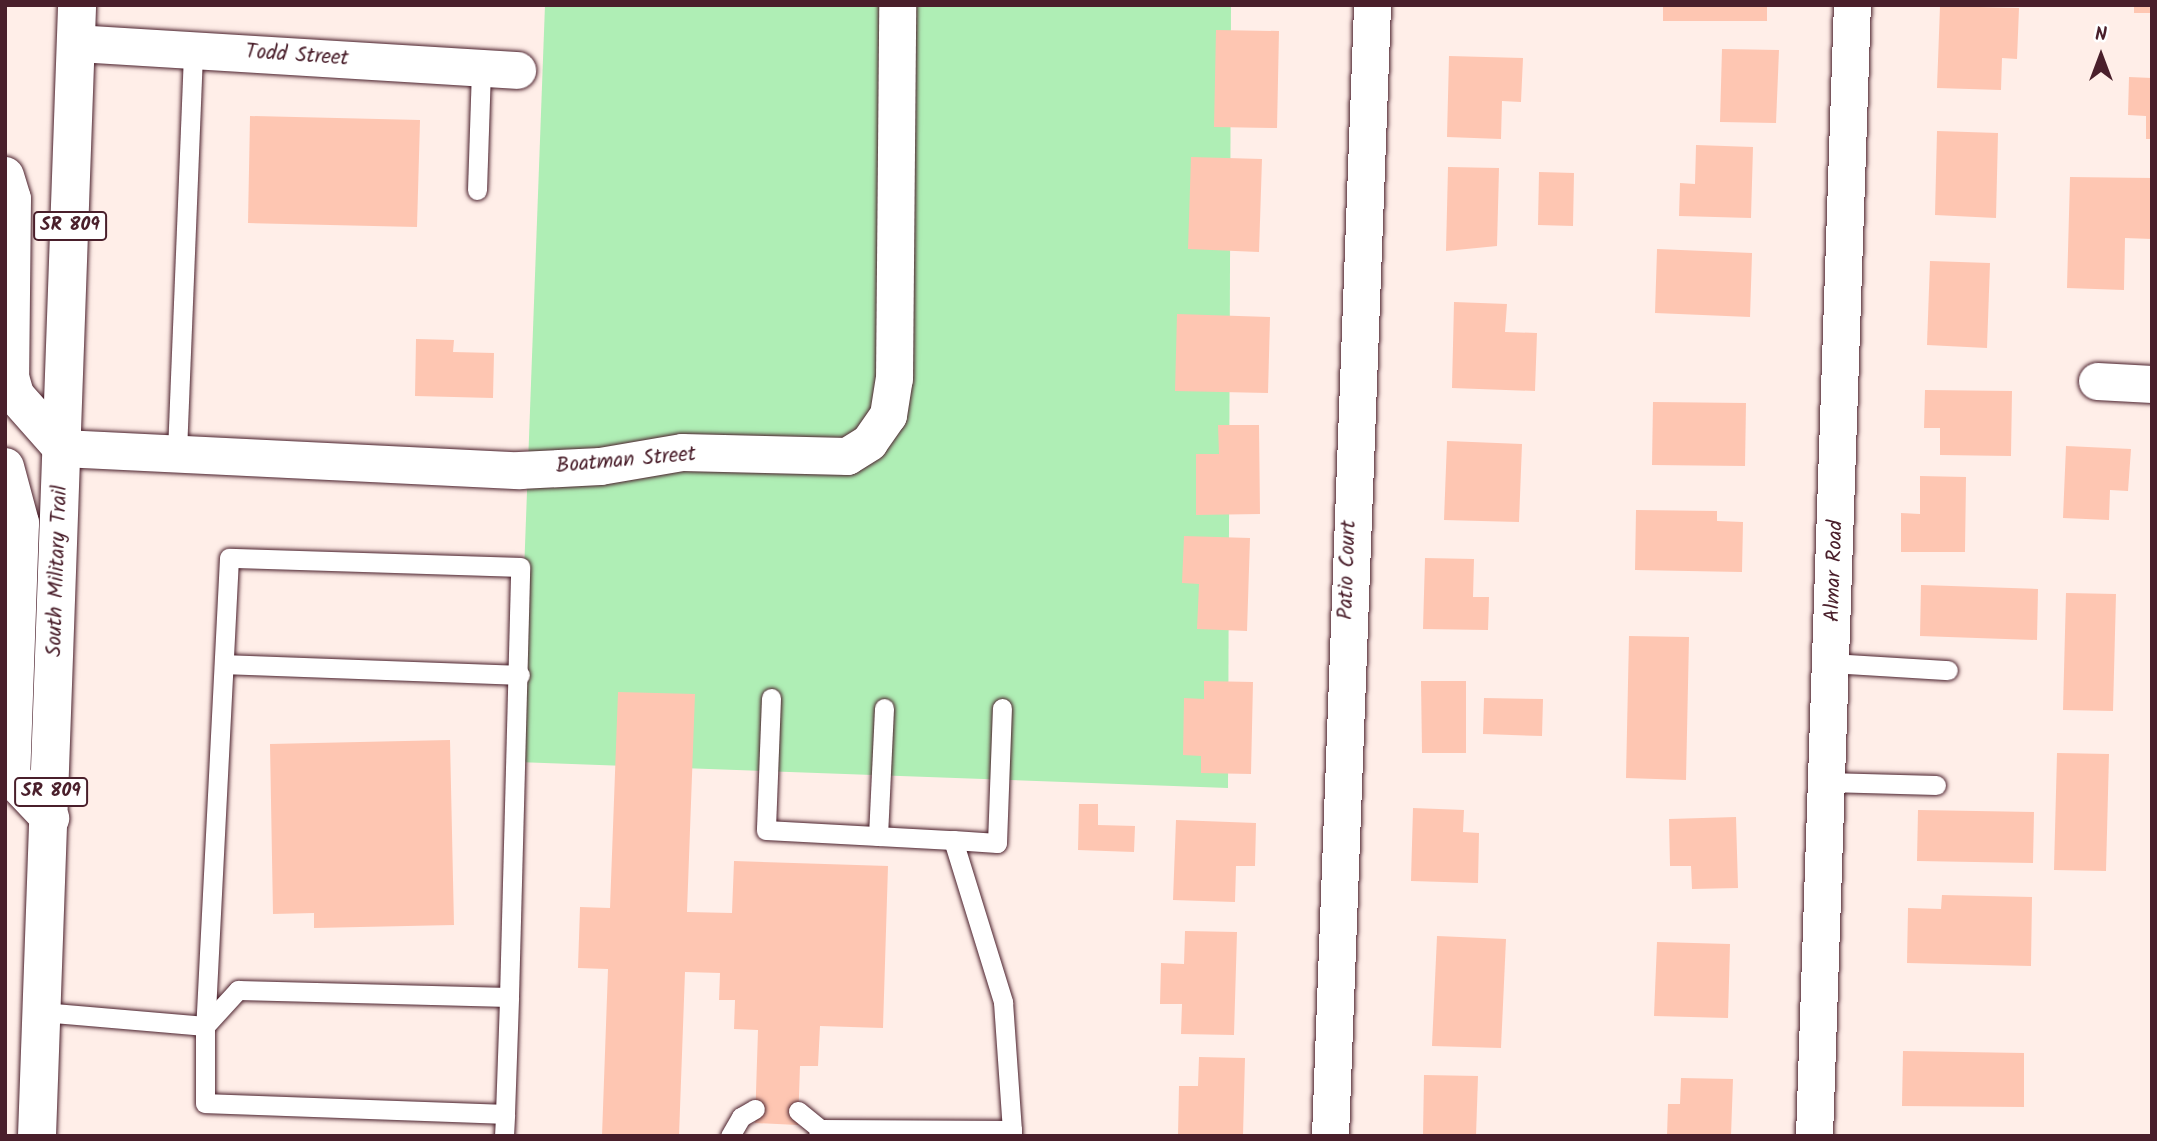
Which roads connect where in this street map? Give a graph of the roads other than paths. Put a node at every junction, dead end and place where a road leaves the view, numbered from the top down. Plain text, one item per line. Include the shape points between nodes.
1 (77, 5) edge
2 (897, 5) edge
3 (1372, 5) edge
4 (1852, 5) edge
5 (76, 43) junction
6 (193, 50) junction
7 (481, 68) junction
8 (517, 70) dead end
9 (5, 176) edge
10 (477, 190) dead end
11 (2097, 381) dead end
12 (2152, 384) edge
13 (62, 448) junction
14 (177, 452) junction
15 (5, 467) edge
16 (1832, 663) junction
17 (224, 664) junction
18 (1948, 670) dead end
19 (520, 675) junction
20 (771, 698) dead end
21 (884, 708) dead end
22 (1002, 708) dead end
23 (1828, 782) junction
24 (1936, 785) dead end
25 (50, 818) junction
26 (878, 836) junction
27 (953, 840) junction
28 (509, 997) junction
29 (42, 1013) junction
30 (205, 1026) junction
31 (755, 1109) dead end
32 (798, 1111) dead end
33 (505, 1114) junction
34 (819, 1132) edge
35 (1012, 1133) edge
36 (37, 1136) edge
37 (504, 1136) edge
38 (730, 1136) edge
39 (1330, 1136) edge
40 (1814, 1136) edge

1 - 5 main road, South Military Trail / SR 809
2 - 14 street, Boatman Street via 894,379 888,415 869,442 847,456 682,452 600,466 519,470
3 - 39 street, Patio Court
4 - 16 street, Almar Road
5 - 6 street, Todd Street
5 - 13 main road, South Military Trail / SR 809
6 - 7 street, Todd Street
6 - 14 lane
7 - 8 street, Todd Street
7 - 10 lane
9 - 13 main road via 12,199 10,377 15,395
11 - 12 street
13 - 14 street, Boatman Street
13 - 25 main road, South Military Trail / SR 809
15 - 25 main road via 20,523 11,777
16 - 18 lane
16 - 23 street, Almar Road
17 - 19 lane
17 - 19 lane via 229,558 520,567
17 - 30 lane
19 - 28 lane
20 - 26 lane via 766,830
21 - 26 lane
22 - 27 lane via 997,843
23 - 24 lane
23 - 40 street, Almar Road
25 - 29 main road, South Military Trail / SR 809
26 - 27 lane
27 - 35 lane via 1003,1002
28 - 30 lane via 238,990
28 - 33 lane
29 - 30 lane
29 - 36 main road, South Military Trail / SR 809
30 - 33 lane via 205,1103
31 - 38 lane via 741,1117
32 - 34 lane
33 - 37 lane
34 - 35 lane

